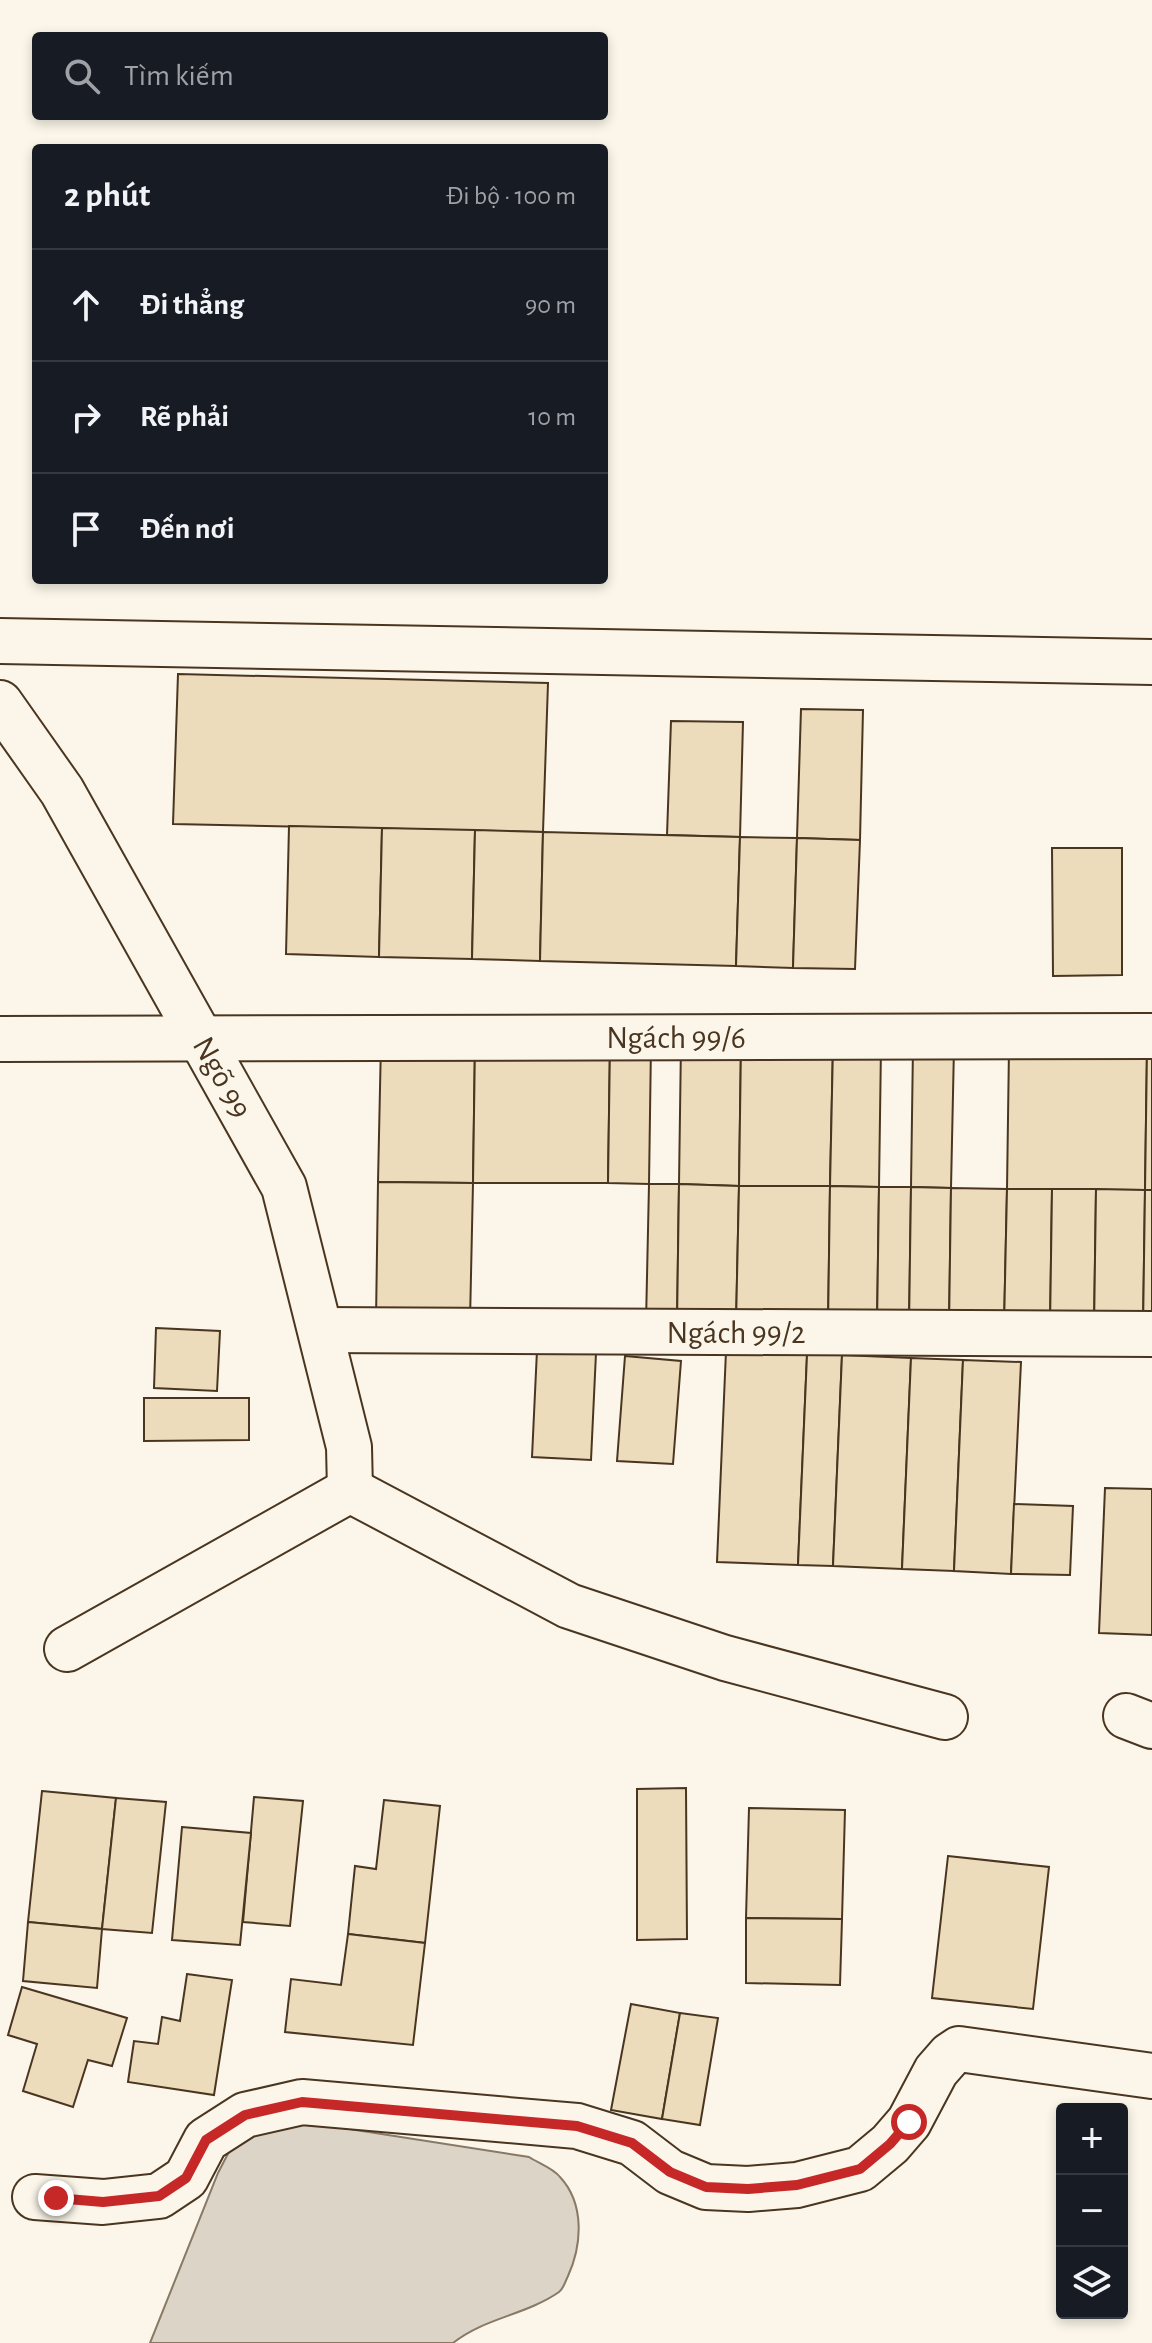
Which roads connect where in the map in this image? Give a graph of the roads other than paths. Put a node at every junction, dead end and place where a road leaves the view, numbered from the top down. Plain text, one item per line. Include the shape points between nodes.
1 (0, 641) edge
2 (1152, 662) edge
3 (0, 703) edge
4 (1152, 1036) edge
5 (201, 1037) junction
6 (0, 1039) edge
7 (321, 1330) junction
8 (1152, 1334) edge
9 (350, 1490) junction
10 (67, 1649) dead end
11 (945, 1717) dead end
12 (1152, 2076) edge
13 (35, 2197) dead end

1 - 2 street
3 - 5 street, Ngõ 99 via 62,791
4 - 5 street, Ngách 99/6
5 - 6 street, Ngách 99/6
5 - 7 street, Ngõ 99 via 284,1187
7 - 8 street, Ngách 99/2
7 - 9 street, Ngõ 99 via 349,1447
9 - 10 street
9 - 11 street via 569,1606 725,1658
12 - 13 street via 959,2049 936,2071 909,2122 890,2144 860,2169 797,2185 706,2187 670,2172 632,2143 577,2126 302,2102 245,2115 206,2140 186,2178 159,2196 103,2202

